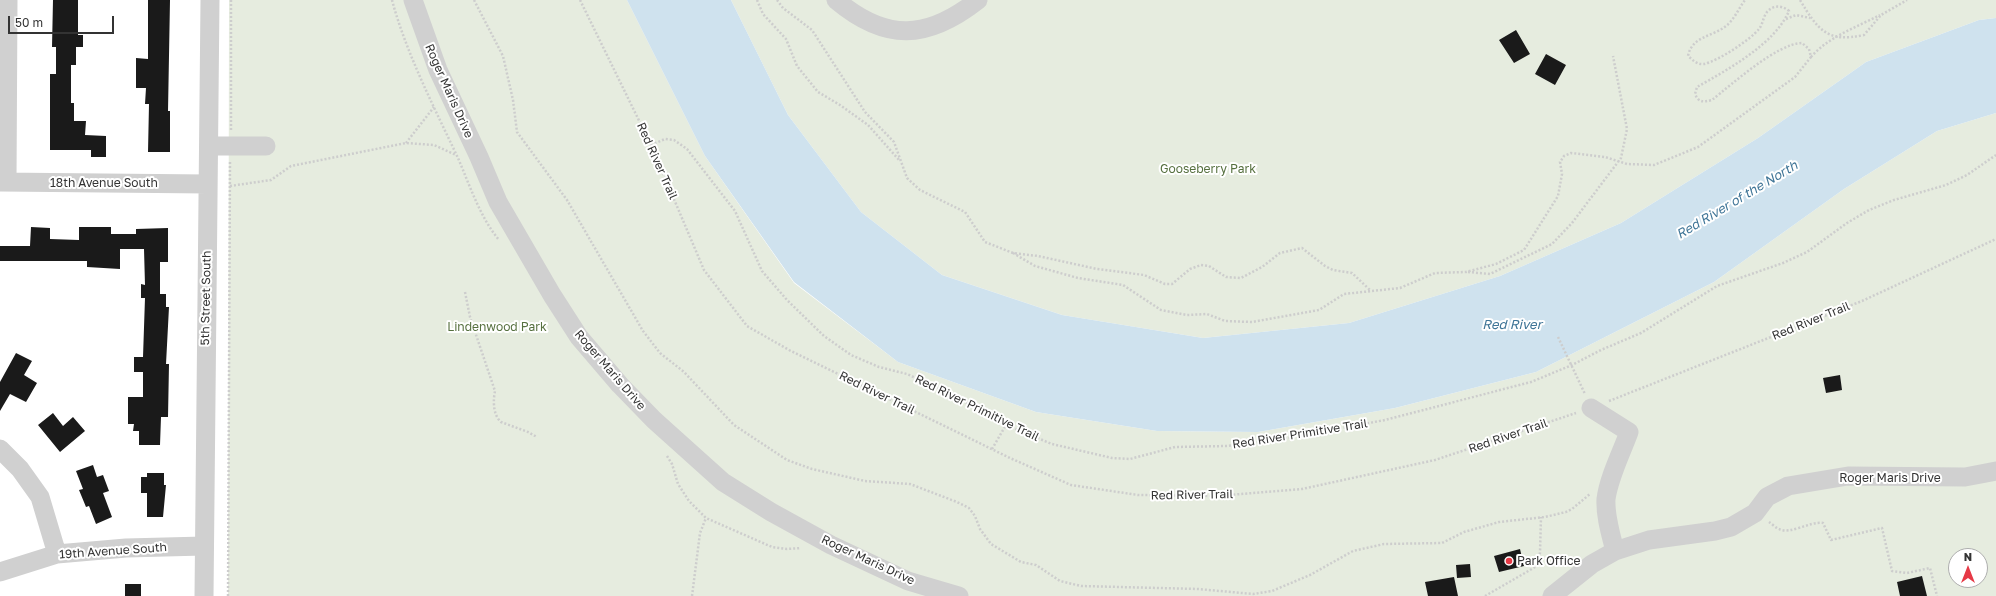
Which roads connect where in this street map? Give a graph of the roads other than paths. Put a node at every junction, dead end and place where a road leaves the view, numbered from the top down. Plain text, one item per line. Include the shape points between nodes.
1 (8, 0) edge
2 (210, 0) edge
3 (413, 0) edge
4 (836, 0) edge
5 (978, 0) edge
6 (209, 146) junction
7 (266, 146) dead end
8 (4, 182) edge
9 (208, 184) junction
10 (1591, 408) road end
11 (0, 449) edge
12 (1996, 471) edge
13 (204, 546) junction
14 (1615, 551) junction
15 (56, 554) junction
16 (0, 572) edge
17 (204, 596) edge
18 (959, 596) edge
19 (1552, 596) edge

1 - 8 street
2 - 6 street, 5th Street South
3 - 18 street, Roger Maris Drive via 438,70 480,157 498,202 579,337 620,385 654,420 723,482 771,512 831,545 908,581
4 - 5 street via 859,18 881,28 909,31 936,26 963,12
6 - 7 street
6 - 9 street, 5th Street South
8 - 9 street, 18th Avenue South
9 - 13 street, 5th Street South
10 - 14 street via 1629,432 1606,500
11 - 15 street via 20,469 40,497
12 - 14 street, Roger Maris Drive via 1957,478 1848,476 1788,486 1767,497 1755,513 1731,527 1649,540
13 - 15 street, 19th Avenue South via 126,548
13 - 17 street, 5th Street South
14 - 19 street, Roger Maris Drive via 1592,564
15 - 16 street, 19th Avenue South

